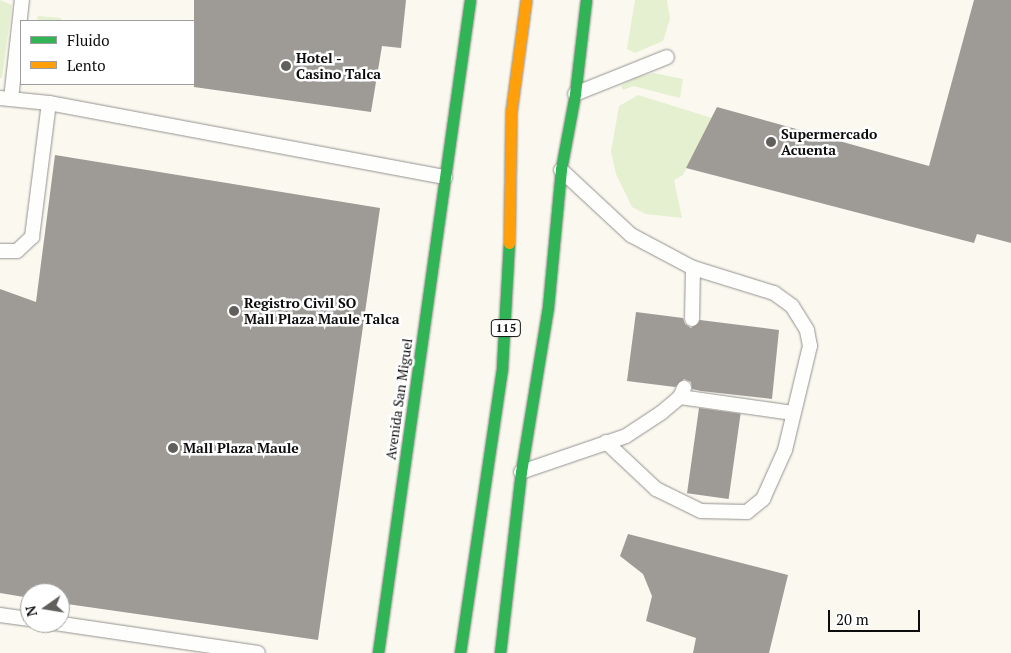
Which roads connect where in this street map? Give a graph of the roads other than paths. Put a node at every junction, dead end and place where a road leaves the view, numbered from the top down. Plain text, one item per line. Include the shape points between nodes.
1 (22, 0) edge
2 (470, 0) edge
3 (526, 0) edge
4 (586, 0) edge
5 (667, 58) dead end
6 (575, 94) junction
7 (5, 98) edge
8 (49, 103) junction
9 (561, 169) junction
10 (445, 177) junction
11 (0, 251) edge
12 (693, 268) junction
13 (692, 319) dead end
14 (793, 413) junction
15 (606, 442) junction
16 (520, 472) junction
17 (0, 615) edge
18 (20, 618) edge
19 (70, 625) edge
20 (258, 653) edge
21 (378, 653) edge
22 (460, 653) edge
23 (500, 653) edge

1 - 7 lane
2 - 10 main road, Avenida San Miguel
3 - 22 main road, 115 via 511,112 506,324
4 - 6 main road, 115
5 - 6 lane
6 - 9 main road, 115
7 - 8 lane
8 - 10 lane
8 - 11 lane via 32,237 17,251
9 - 12 lane via 631,234
9 - 16 main road, 115 via 548,307
10 - 21 main road, Avenida San Miguel
12 - 13 lane
12 - 14 lane via 774,292 798,314 807,330 810,346
14 - 15 lane via 682,392 626,436
14 - 15 lane via 785,450 763,499 747,512 701,511 656,489
15 - 16 lane
16 - 23 main road, 115
17 - 18 lane
19 - 20 lane

